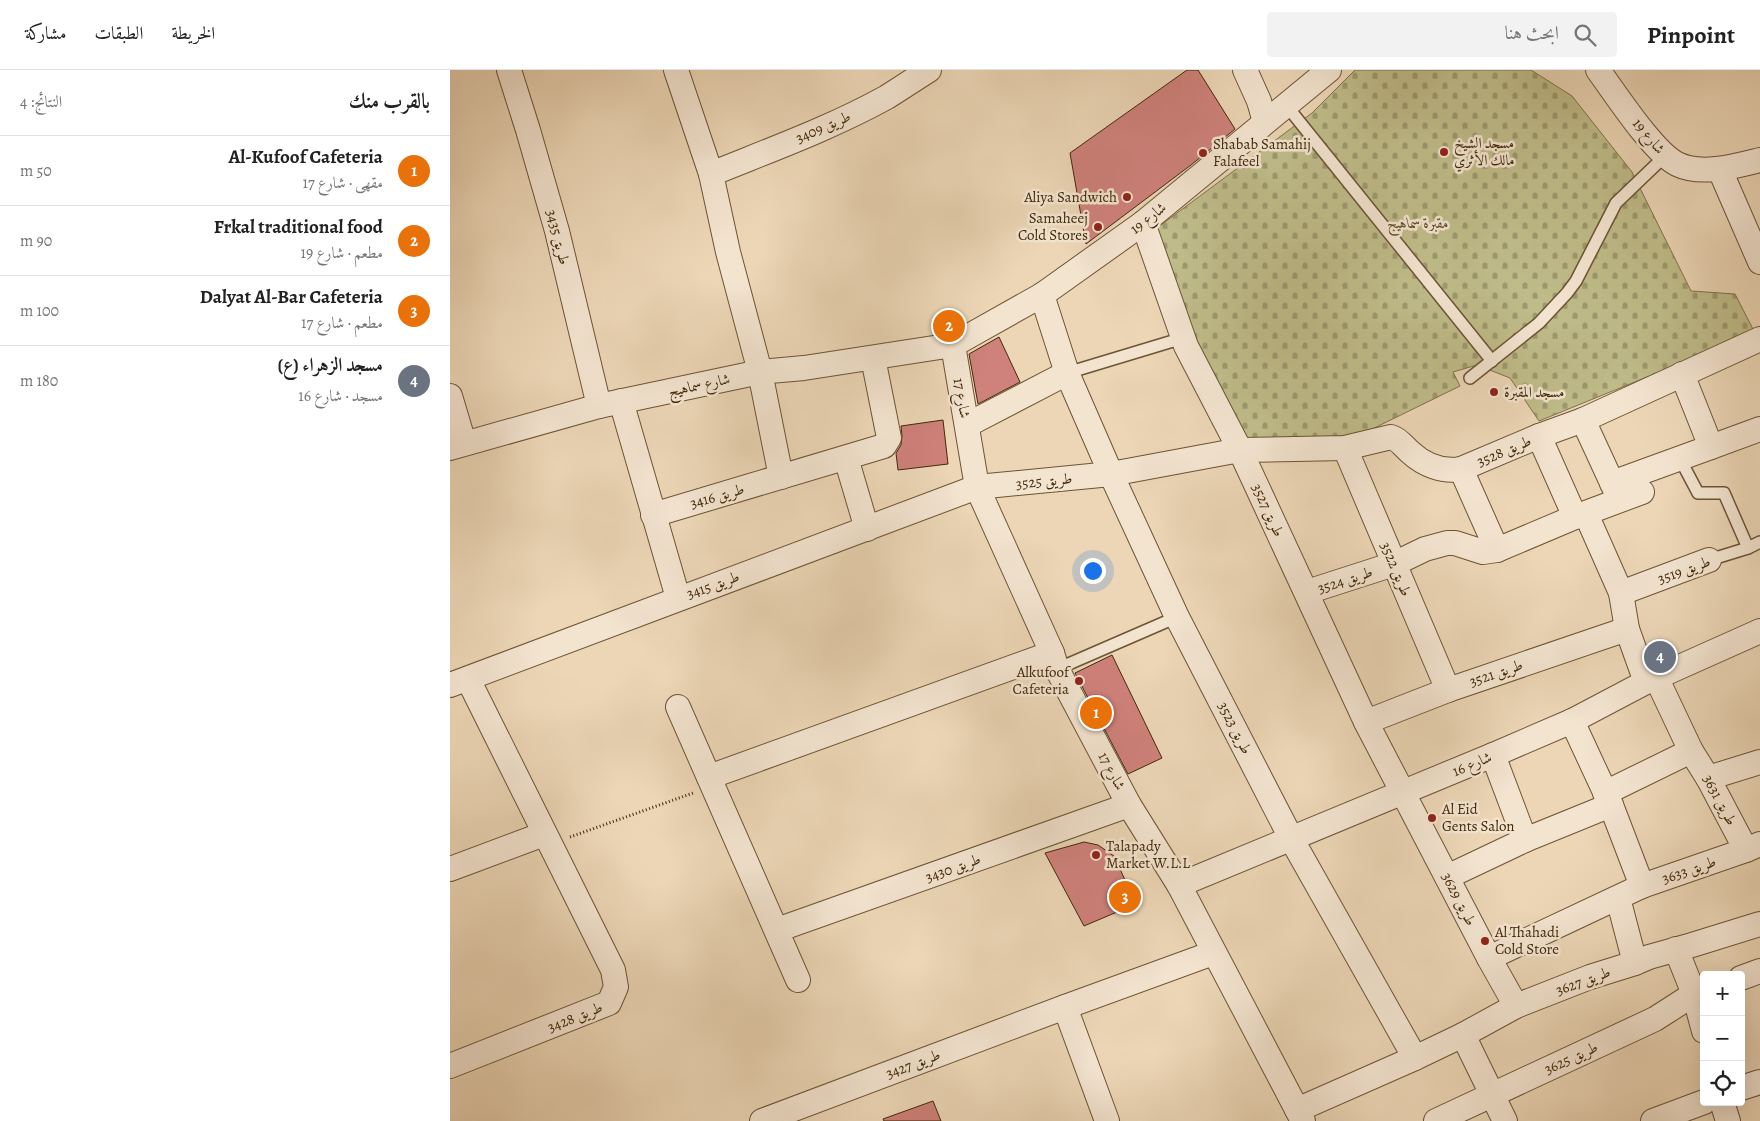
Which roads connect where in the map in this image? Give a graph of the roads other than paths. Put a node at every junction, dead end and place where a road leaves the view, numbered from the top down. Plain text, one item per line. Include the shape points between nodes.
1 (509, 70) edge
2 (676, 70) edge
3 (930, 70) edge
4 (1245, 70) edge
5 (1329, 70) edge
6 (1598, 70) edge
7 (1286, 105) junction
8 (1265, 122) junction
9 (1666, 156) junction
10 (1760, 160) edge
11 (1720, 170) junction
12 (711, 174) junction
13 (1143, 223) junction
14 (1760, 262) edge
15 (1042, 295) junction
16 (1183, 338) junction
17 (1760, 340) edge
18 (953, 345) junction
19 (873, 358) junction
20 (1492, 361) junction
21 (760, 372) junction
22 (1067, 373) junction
23 (1682, 374) junction
24 (1470, 378) dead end
25 (450, 396) edge
26 (610, 403) junction
27 (1583, 420) junction
28 (967, 426) junction
29 (1760, 429) edge
30 (1539, 436) junction
31 (454, 446) edge
32 (1711, 447) junction
33 (1345, 448) junction
34 (1240, 450) junction
35 (846, 458) junction
36 (1680, 458) junction
37 (1461, 469) junction
38 (1111, 474) junction
39 (781, 477) junction
40 (977, 487) junction
41 (1625, 492) junction
42 (652, 515) junction
43 (1581, 515) junction
44 (867, 529) junction
45 (1760, 542) edge
46 (1748, 548) junction
47 (1497, 550) junction
48 (1709, 560) joint
49 (1394, 564) junction
50 (1307, 592) junction
51 (1621, 593) junction
52 (678, 598) junction
53 (1177, 617) junction
54 (1627, 629) junction
55 (1760, 631) edge
56 (1054, 661) junction
57 (1651, 680) junction
58 (459, 682) edge
59 (1448, 690) junction
60 (678, 707) dead end
61 (1572, 721) junction
62 (1366, 722) junction
63 (1691, 751) junction
64 (1493, 755) junction
65 (1760, 762) edge
66 (1708, 778) junction
67 (711, 781) junction
68 (1404, 792) junction
69 (1608, 799) junction
70 (1129, 804) junction
71 (547, 839) junction
72 (1292, 840) junction
73 (1525, 840) junction
74 (1753, 847) edge
75 (450, 869) edge
76 (1447, 877) junction
77 (1179, 885) junction
78 (1642, 886) junction
79 (1618, 898) junction
80 (1760, 924) edge
81 (776, 930) junction
82 (1676, 949) junction
83 (1213, 953) junction
84 (1490, 958) junction
85 (1635, 963) junction
86 (1760, 971) edge
87 (1745, 977) edge
88 (798, 980) dead end
89 (1699, 992) edge
90 (1516, 1006) junction
91 (1065, 1007) junction
92 (1702, 1016) edge
93 (1463, 1035) junction
94 (1415, 1058) junction
95 (450, 1066) edge
96 (1760, 1082) edge
97 (1745, 1087) edge
98 (1492, 1095) junction
99 (1700, 1103) edge
100 (1723, 1106) edge
101 (1300, 1116) edge
102 (762, 1121) edge
103 (1107, 1121) edge
104 (1436, 1121) edge
105 (1504, 1121) edge
106 (1653, 1121) edge
107 (1728, 1121) edge

1 - 26 street, طريق 3435
2 - 12 street
3 - 12 street, طريق 3409 via 887,97 846,117
4 - 8 street via 1260,101
5 - 7 street, شارع 19
6 - 9 street, شارع 19
7 - 8 street, شارع 19
7 - 20 lane
8 - 13 street, شارع 19
9 - 11 street, شارع 19 via 1678,165
9 - 20 lane via 1616,203 1567,293 1539,324
10 - 11 street, شارع 19
11 - 14 street
12 - 21 street
13 - 15 street, شارع 19
13 - 16 street, طريق 3527
15 - 18 street, شارع 19
15 - 22 street
16 - 22 lane
16 - 34 street, طريق 3527
17 - 23 street, طريق 3528
18 - 19 street, شارع سماهيج
18 - 28 street, شارع 17
19 - 21 street, شارع سماهيج
19 - 35 street, طريق 3416 via 888,438 884,446
20 - 24 lane
21 - 26 street, شارع سماهيج
21 - 39 street
22 - 28 street
22 - 38 street
23 - 27 street, طريق 3528
23 - 32 street
25 - 31 street
26 - 31 street, شارع سماهيج
26 - 42 street
27 - 30 street, طريق 3528
27 - 41 street
28 - 40 street, شارع 17
29 - 32 street
30 - 37 street, طريق 3528
30 - 43 street
32 - 36 street, طريق 3524
33 - 34 street, طريق 3528
33 - 37 street, طريق 3528 via 1391,437 1438,469
33 - 49 street, طريق 3522
34 - 38 street, طريق 3525
34 - 50 street, طريق 3527
35 - 39 street, طريق 3416
35 - 44 street
36 - 41 street, طريق 3524
36 - 46 lane via 1698,493 1724,493
37 - 47 street
38 - 40 street, طريق 3525
38 - 53 street, طريق 3523
39 - 42 street, طريق 3416
40 - 44 street, طريق 3415
40 - 56 street, شارع 17
41 - 43 street, طريق 3524
42 - 52 street
43 - 47 street, طريق 3524
43 - 51 street
44 - 52 street, طريق 3415
45 - 46 lane, طريق 3519
46 - 48 lane, طريق 3519
47 - 49 street, طريق 3524 via 1484,552 1447,543
48 - 51 street, طريق 3519
49 - 50 street, طريق 3524
49 - 59 street, طريق 3522
50 - 62 street, طريق 3527
51 - 54 street
52 - 58 street, طريق 3415
53 - 56 lane
53 - 72 street, طريق 3523
54 - 57 street
54 - 59 street, طريق 3521
55 - 57 street, شارع 16
56 - 67 street
56 - 70 street, شارع 17
57 - 61 street, شارع 16
57 - 63 street, طريق 3631
58 - 71 street, طريق 3428
59 - 62 street, طريق 3521
60 - 67 street
61 - 64 street, شارع 16
61 - 69 street
62 - 68 street, طريق 3527
63 - 66 street, طريق 3631
63 - 69 street
64 - 68 street, شارع 16
64 - 73 street
65 - 66 street
66 - 74 street, طريق 3631
67 - 81 street
68 - 72 street, شارع 16
68 - 76 street, طريق 3629
69 - 73 street
69 - 78 street
70 - 77 street, شارع 17
70 - 81 street, طريق 3430
71 - 75 street
71 - 95 street, طريق 3428 via 613,970 616,987 609,1003
72 - 77 street, شارع 16
72 - 94 street
73 - 76 street
74 - 78 street, طريق 3633
76 - 84 street, طريق 3629
77 - 83 street, شارع 17
78 - 79 street, طريق 3633
79 - 84 street, طريق 3633
79 - 85 street
80 - 82 street, طريق 3627
81 - 88 street
82 - 85 street, طريق 3627
82 - 89 street
83 - 91 street, طريق 3427
83 - 101 street, شارع 17
84 - 90 street, طريق 3629
85 - 90 street, طريق 3627
86 - 87 street
89 - 92 street
89 - 98 street, طريق 3625 via 1654,1019
90 - 93 street, طريق 3627
91 - 102 street, طريق 3427
91 - 103 street
93 - 94 street, طريق 3627
93 - 98 street
94 - 101 street, طريق 3627
96 - 97 street
98 - 104 street, طريق 3625
98 - 105 street
99 - 106 street
100 - 107 street

